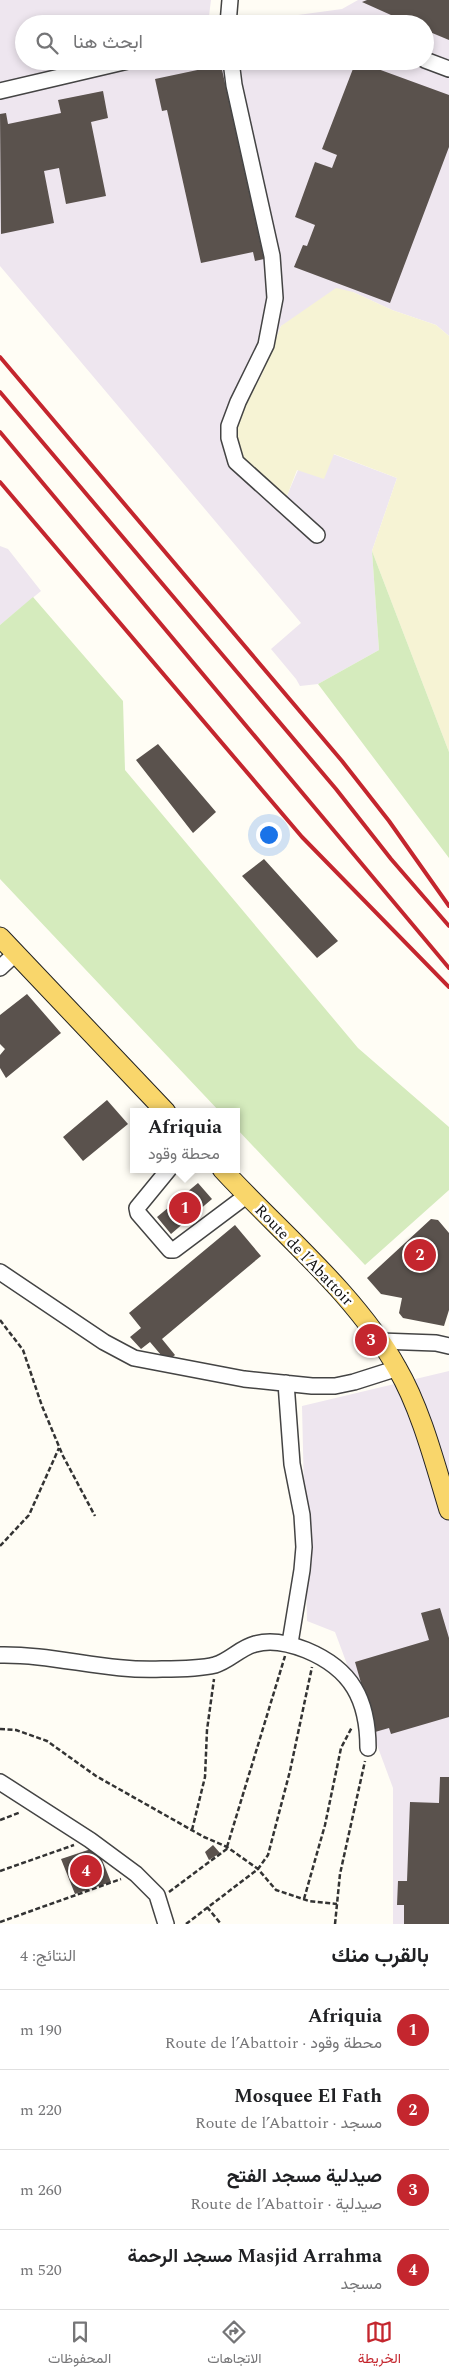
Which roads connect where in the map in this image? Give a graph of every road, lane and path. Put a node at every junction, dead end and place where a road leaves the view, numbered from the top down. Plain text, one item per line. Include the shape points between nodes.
1 (230, 0) edge
2 (229, 15) edge
3 (434, 63) edge
4 (449, 69) edge
5 (90, 70) edge
6 (233, 70) edge
7 (0, 91) edge
8 (317, 536) dead end
9 (0, 937) edge
10 (15, 954) junction
11 (0, 968) edge
12 (162, 1108) edge
13 (166, 1173) edge
14 (226, 1173) edge
15 (246, 1196) junction
16 (0, 1272) edge
17 (0, 1320) edge
18 (380, 1341) junction
19 (449, 1346) edge
20 (398, 1368) junction
21 (286, 1383) junction
22 (59, 1448) junction
23 (449, 1510) edge
24 (95, 1516) dead end
25 (0, 1546) edge
26 (290, 1643) junction
27 (315, 1654) junction
28 (0, 1655) edge
29 (216, 1665) junction
30 (362, 1706) junction
31 (0, 1729) edge
32 (368, 1748) joint
33 (0, 1782) edge
34 (192, 1830) junction
35 (90, 1840) junction
36 (228, 1848) junction
37 (258, 1869) junction
38 (0, 1871) edge
39 (136, 1874) junction
40 (159, 1899) junction
41 (304, 1899) junction
42 (337, 1904) junction
43 (207, 1907) junction
44 (0, 1922) edge
45 (166, 1924) edge
46 (186, 1924) edge
47 (221, 1924) edge
48 (335, 1924) edge

1 - 2 street
3 - 4 street
5 - 7 street
6 - 8 street via 272,256 275,298 266,345 238,402 229,426 229,438 236,462
9 - 10 main road
10 - 11 street
10 - 12 main road
13 - 15 street via 137,1208 170,1250
14 - 15 main road, Route de l’Abattoir
15 - 18 main road, Route de l’Abattoir via 352,1305
16 - 21 street via 104,1342 134,1358 244,1379
17 - 22 path via 23,1350
18 - 19 street
18 - 20 main road, Route de l’Abattoir
20 - 21 street via 335,1386
20 - 23 main road, Route de l’Abattoir via 429,1442
21 - 26 street via 292,1464 302,1515 304,1546
22 - 24 path
22 - 25 path via 29,1515
26 - 27 street
26 - 29 street via 256,1643
26 - 36 path
27 - 30 street via 346,1675
27 - 37 path via 268,1855
28 - 29 street via 35,1655 109,1666 160,1669
29 - 34 path via 207,1730 205,1777
30 - 32 street via 368,1728
30 - 41 path via 342,1748
31 - 34 path via 16,1730 47,1741 96,1776
32 - 42 path via 340,1874
33 - 35 street
34 - 36 path
35 - 38 path
35 - 39 street
36 - 37 path
36 - 40 path
37 - 41 path via 276,1890
37 - 43 path
39 - 40 street
39 - 44 path
40 - 45 street
41 - 42 path
42 - 48 path
43 - 46 path
43 - 47 path

